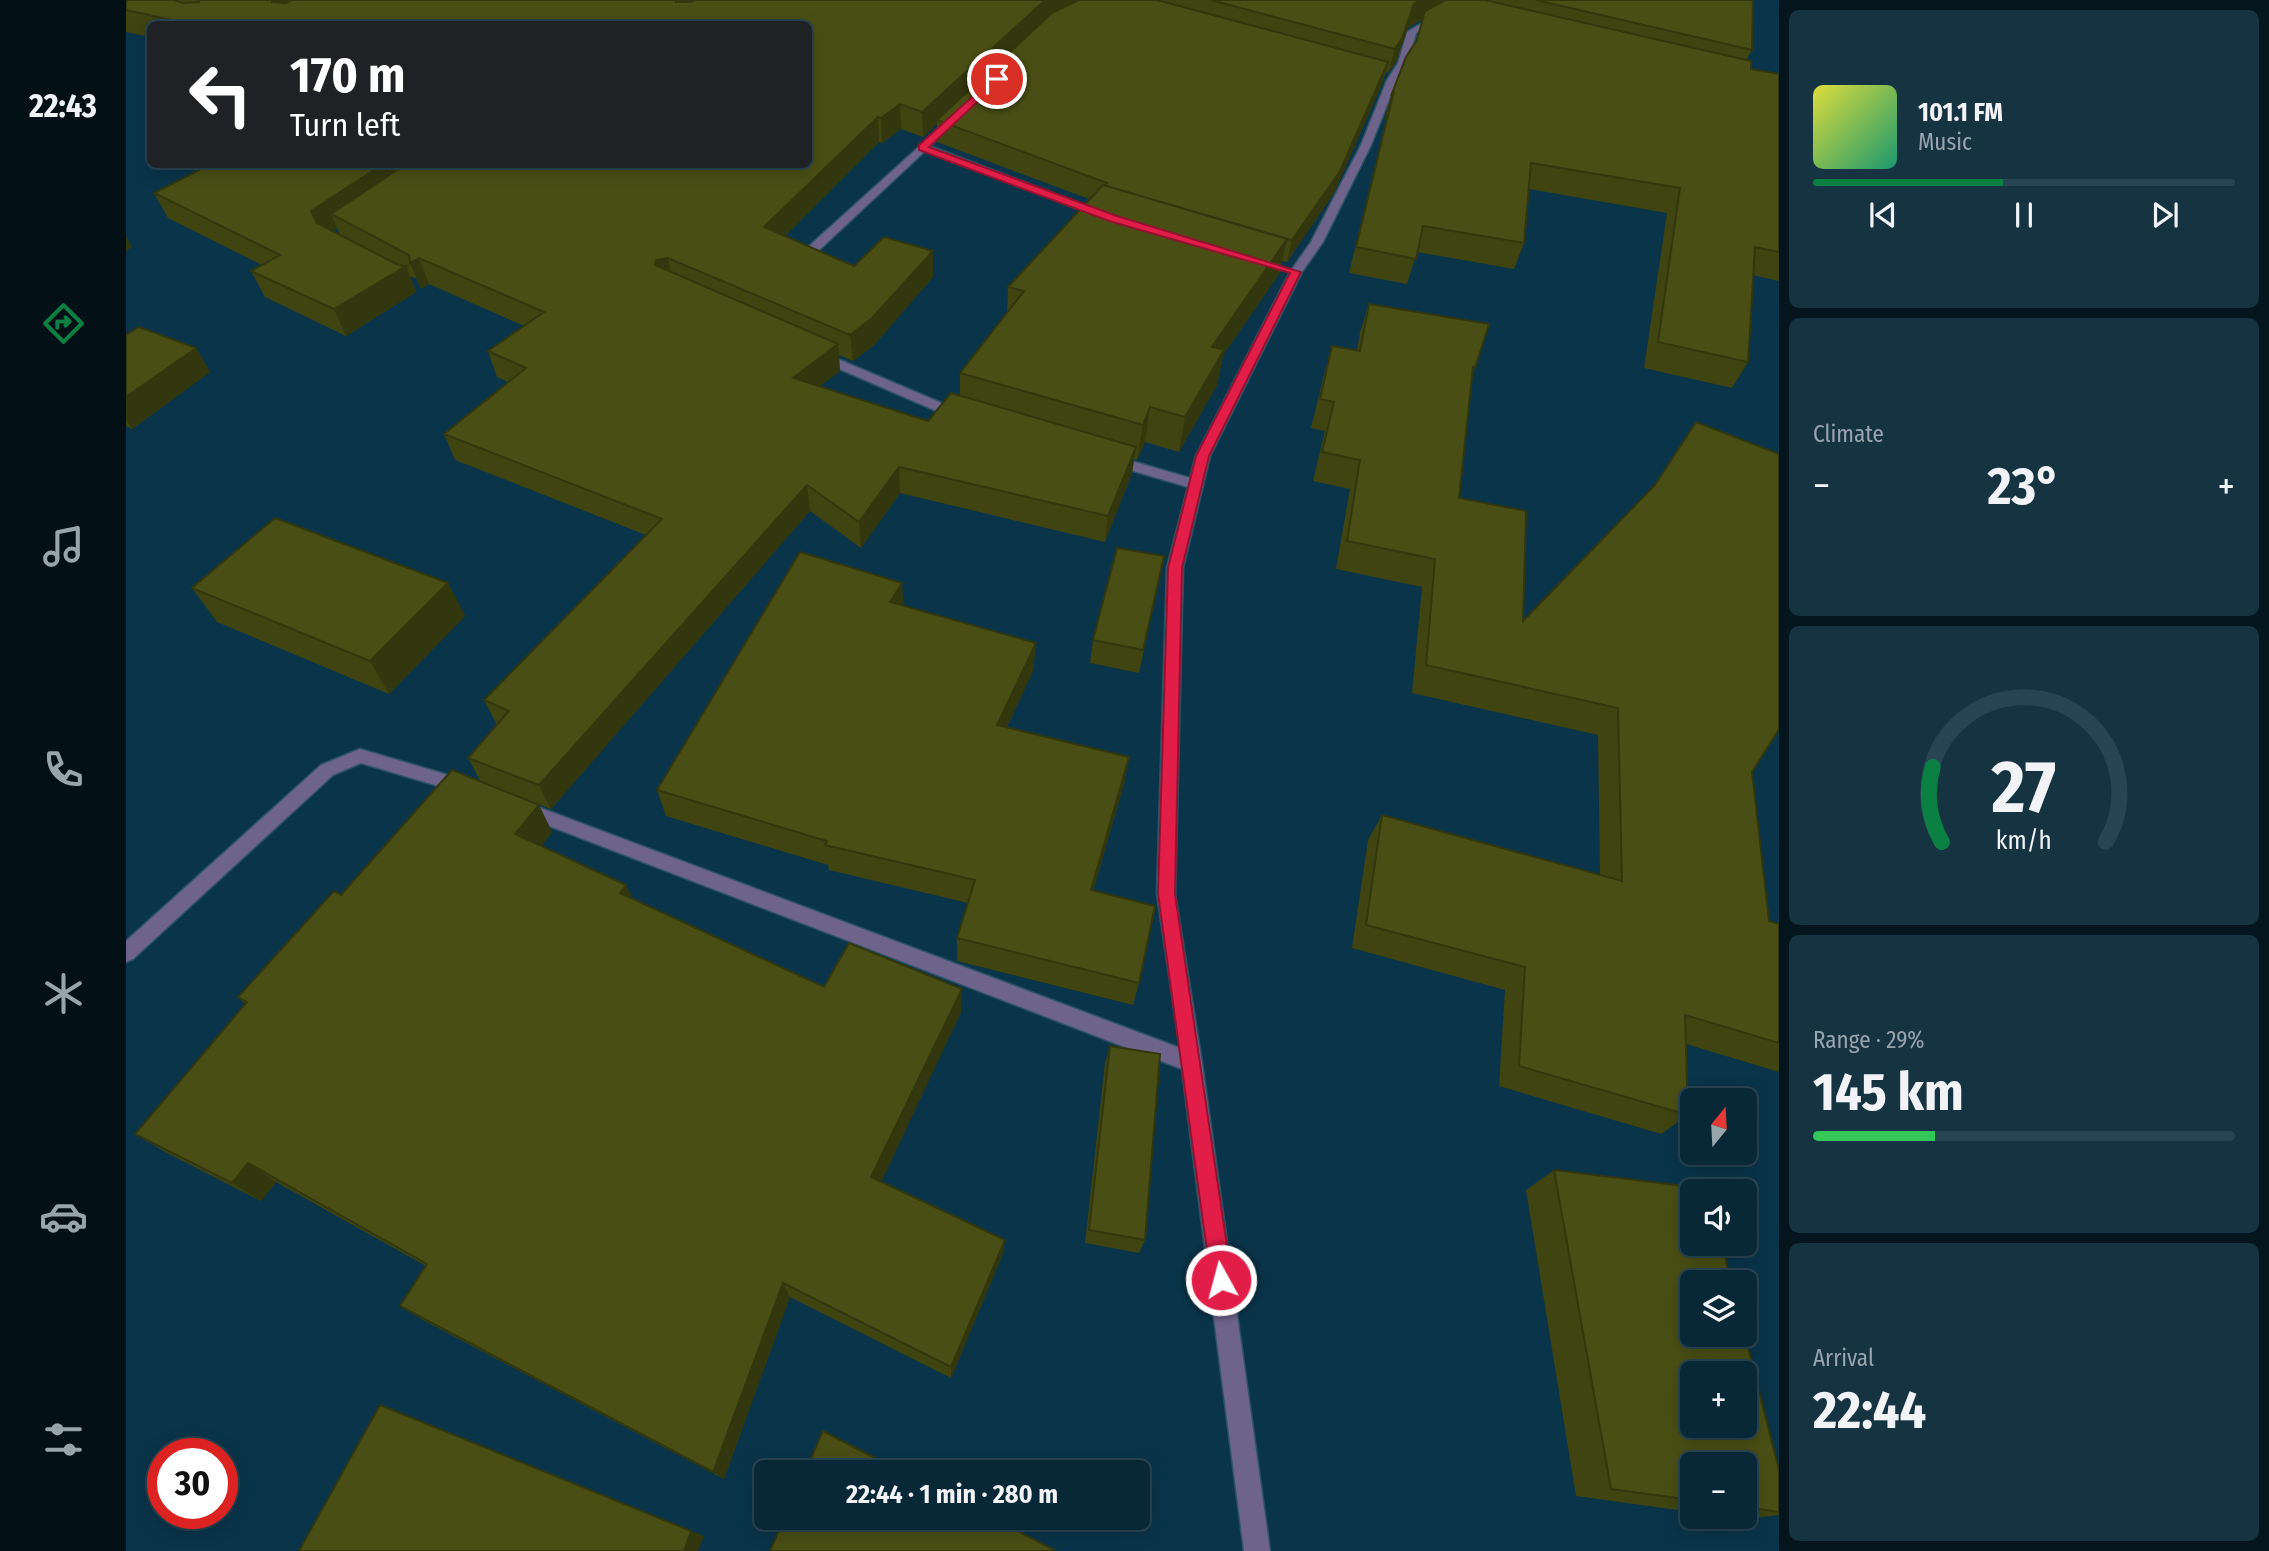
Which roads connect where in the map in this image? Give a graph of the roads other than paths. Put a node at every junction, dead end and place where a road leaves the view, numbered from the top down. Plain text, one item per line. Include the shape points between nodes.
1 (1452, 8) edge
2 (960, 113) edge
3 (923, 148) junction
4 (1113, 218) edge
5 (812, 250) edge
6 (808, 350) edge
7 (974, 420) edge
8 (1091, 454) edge
9 (1196, 484) junction
10 (482, 793) edge
11 (508, 803) edge
12 (126, 953) edge
13 (1192, 1063) junction
14 (1257, 1551) edge

1 - 9 street via 1412,32 1403,63 1386,78 1360,157 1317,242 1289,270 1203,456
2 - 3 street
3 - 4 street
3 - 5 street
6 - 7 street
8 - 9 street
9 - 13 street via 1175,568 1166,894
10 - 12 street via 360,757 327,770
11 - 13 street
13 - 14 street

